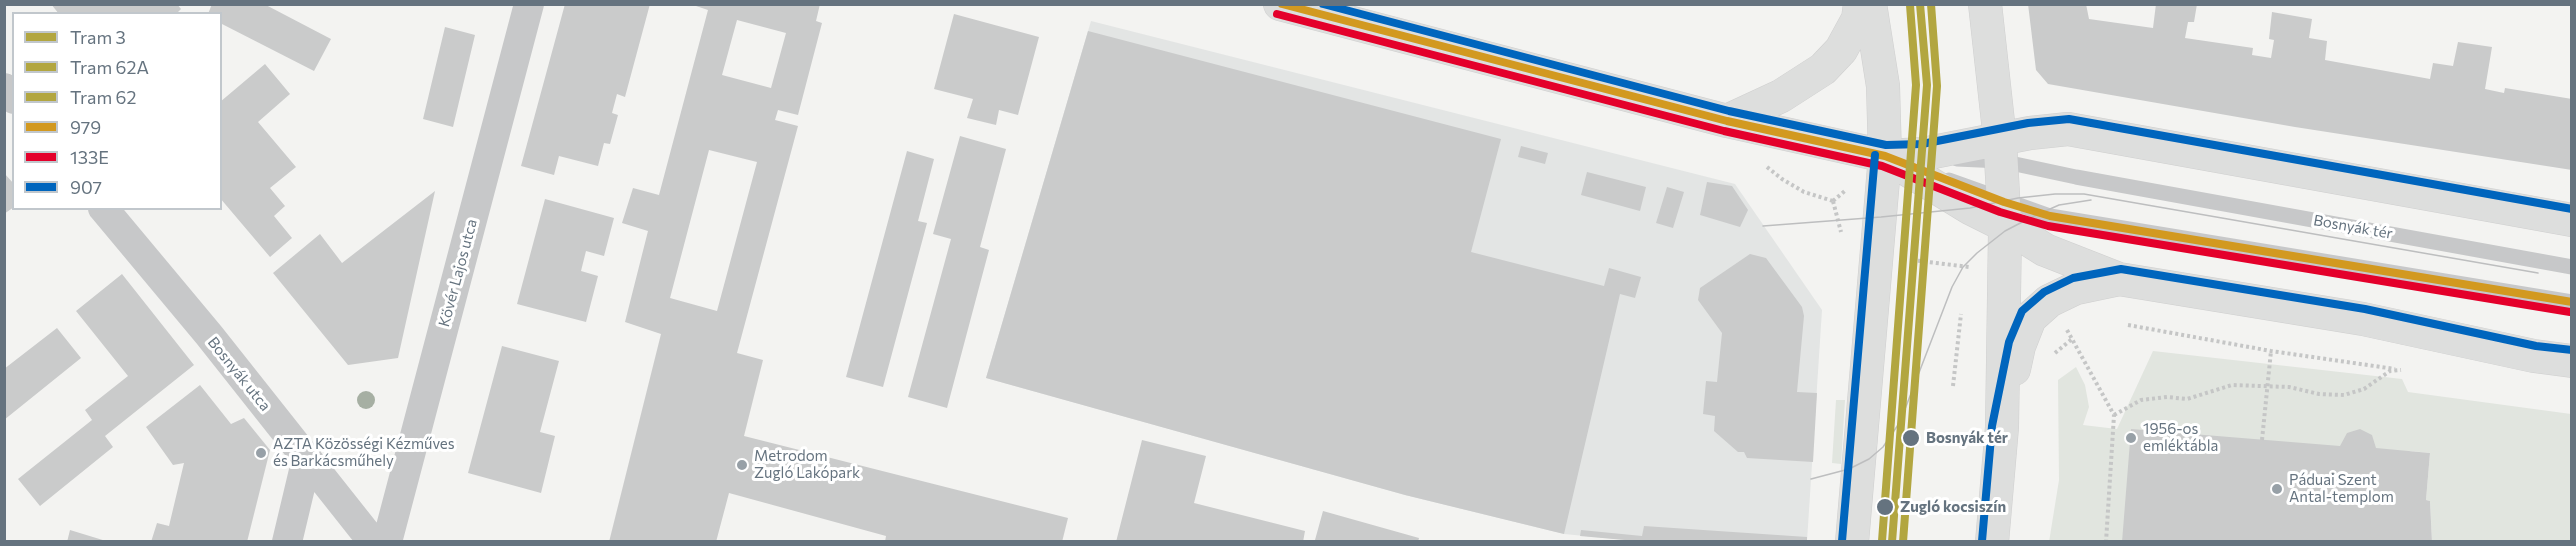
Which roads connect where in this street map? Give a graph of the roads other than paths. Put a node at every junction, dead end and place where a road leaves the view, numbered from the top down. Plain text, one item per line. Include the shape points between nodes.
1 (529, 4) edge
2 (1280, 4) edge
3 (1860, 4) edge
4 (1870, 4) edge
5 (1985, 4) edge
6 (1727, 121) junction
7 (2001, 151) junction
8 (1885, 156) junction
9 (106, 210) edge
10 (2004, 213) junction
11 (2571, 220) edge
12 (2571, 267) edge
13 (2120, 279) junction
14 (2571, 302) edge
15 (2571, 361) edge
16 (2002, 427) junction
17 (307, 458) junction
18 (287, 542) edge
19 (373, 542) edge
20 (387, 542) edge
21 (1852, 542) edge
22 (1992, 542) edge

1 - 20 street, Kövér Lajos utca
2 - 6 main road
3 - 6 main road via 1858,19 1841,50 1823,69 1781,96
4 - 8 main road via 1883,86
5 - 7 main road
6 - 8 main road
7 - 8 main road, Bosnyák tér
7 - 10 main road
7 - 11 main road, Bosnyák tér via 2030,133 2068,129
7 - 12 lane, Bosnyák tér via 2076,177
8 - 10 main road via 1970,208
8 - 21 main road
9 - 17 street, Bosnyák utca
10 - 13 main road via 2045,250
10 - 14 lane via 2050,216
10 - 16 main road
13 - 15 main road via 2363,319
13 - 16 main road via 2076,288 2049,301 2030,318 2019,346
16 - 22 main road
17 - 18 street
17 - 19 street, Bosnyák utca

